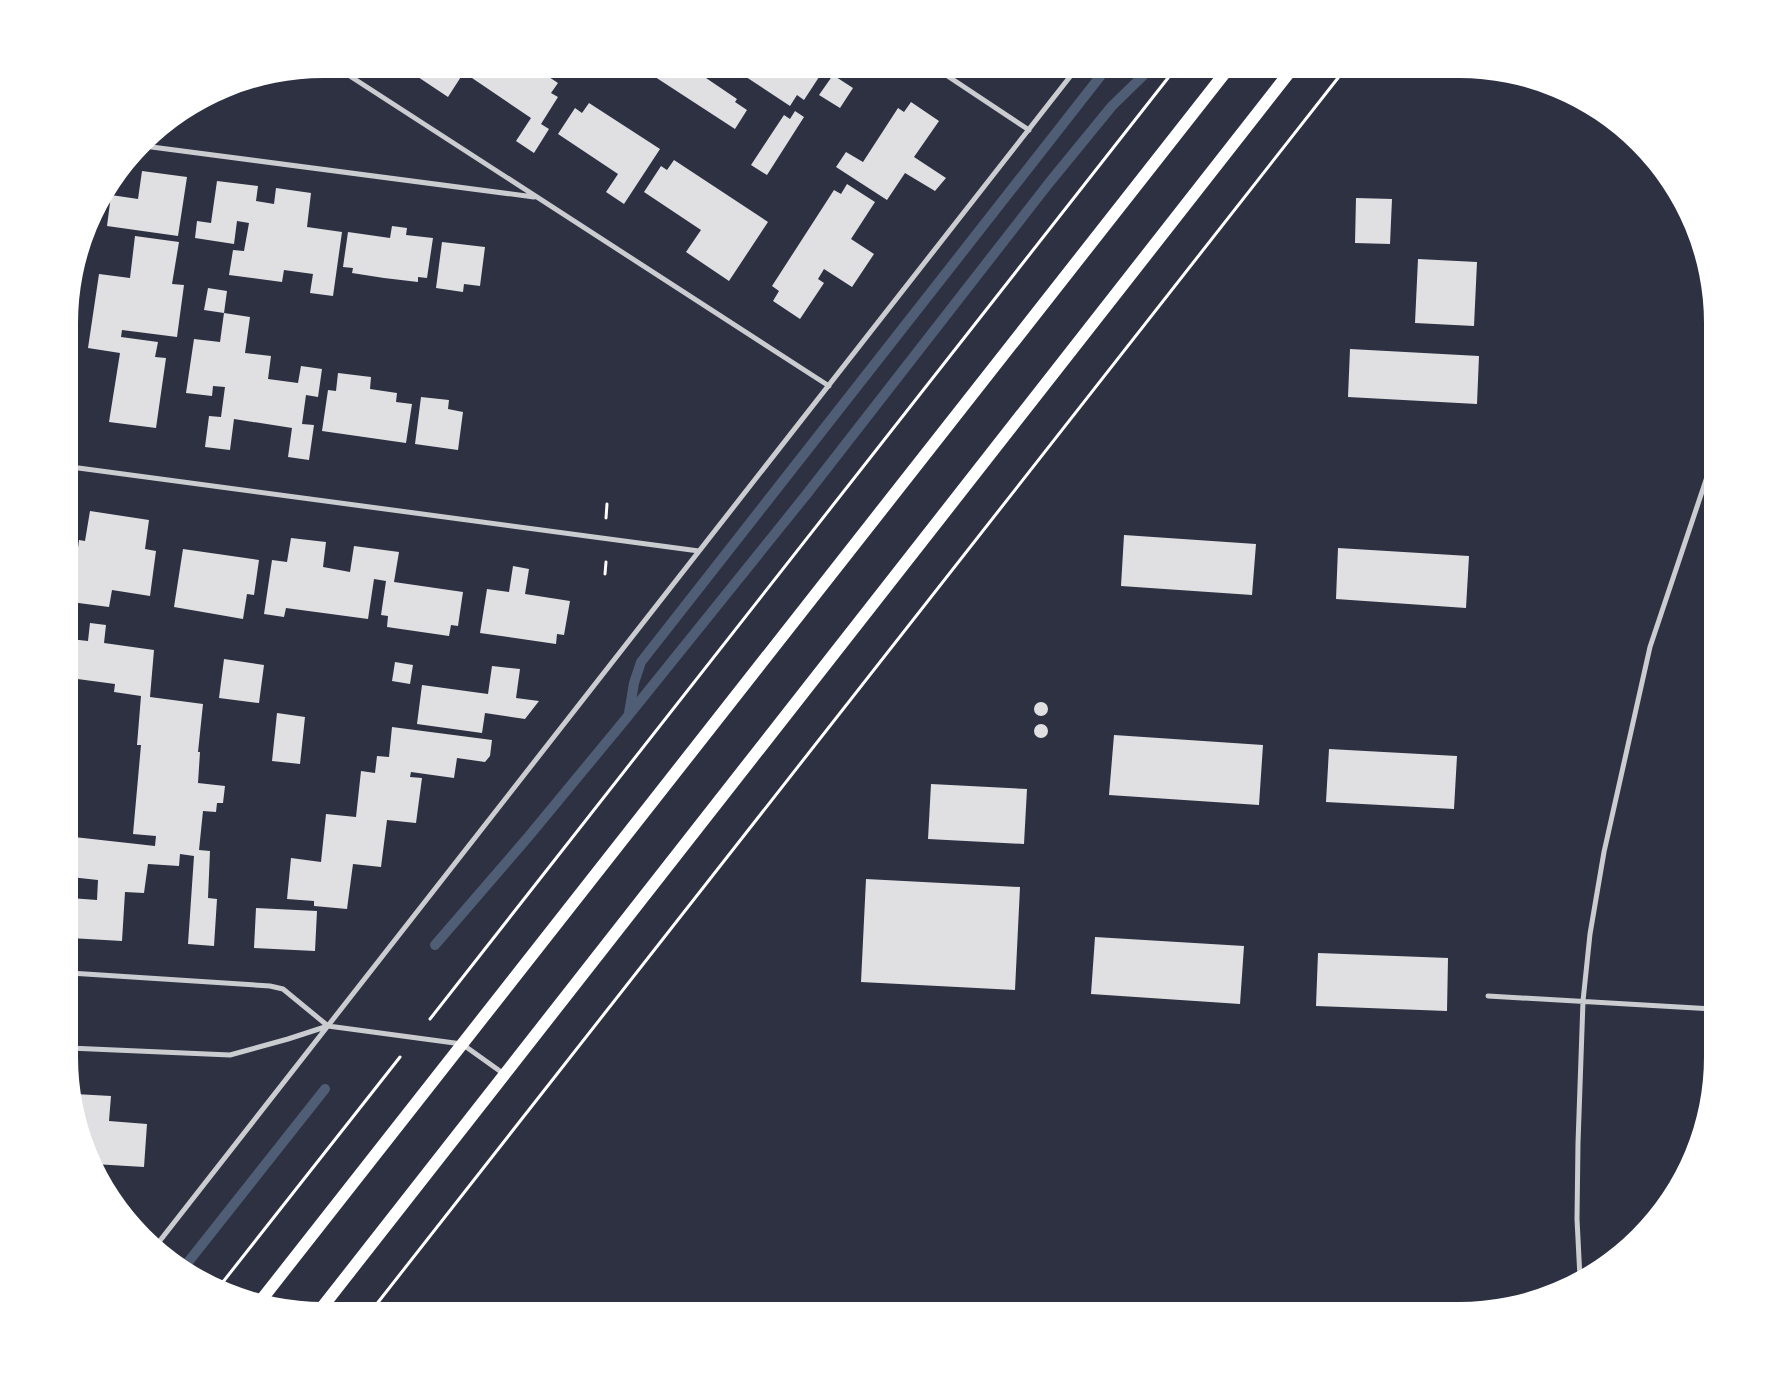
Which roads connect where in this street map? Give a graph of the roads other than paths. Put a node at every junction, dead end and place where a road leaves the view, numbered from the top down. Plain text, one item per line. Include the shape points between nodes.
1 (353, 78) edge
2 (951, 78) edge
3 (1069, 78) edge
4 (1221, 78) edge
5 (1285, 78) edge
6 (1029, 130) junction
7 (151, 147) edge
8 (537, 198) junction
9 (828, 386) junction
10 (78, 468) edge
11 (1704, 486) edge
12 (699, 551) junction
13 (78, 974) edge
14 (1488, 996) dead end
15 (1583, 1001) junction
16 (1704, 1008) edge
17 (328, 1026) junction
18 (462, 1044) junction
19 (78, 1048) edge
20 (505, 1075) junction
21 (160, 1240) edge
22 (1580, 1270) edge
23 (265, 1295) edge
24 (326, 1302) edge

1 - 8 street
2 - 6 street
3 - 6 street
4 - 18 main road
5 - 20 main road
6 - 9 street
7 - 8 street
8 - 9 street
9 - 12 street
10 - 12 street
11 - 15 street via 1648,656 1604,852
12 - 17 street
13 - 17 street via 270,986 283,989
14 - 15 street
15 - 16 street
15 - 22 street via 1577,1219
17 - 18 street
17 - 19 street via 230,1055
17 - 21 street
18 - 20 street
18 - 23 main road
20 - 24 main road

